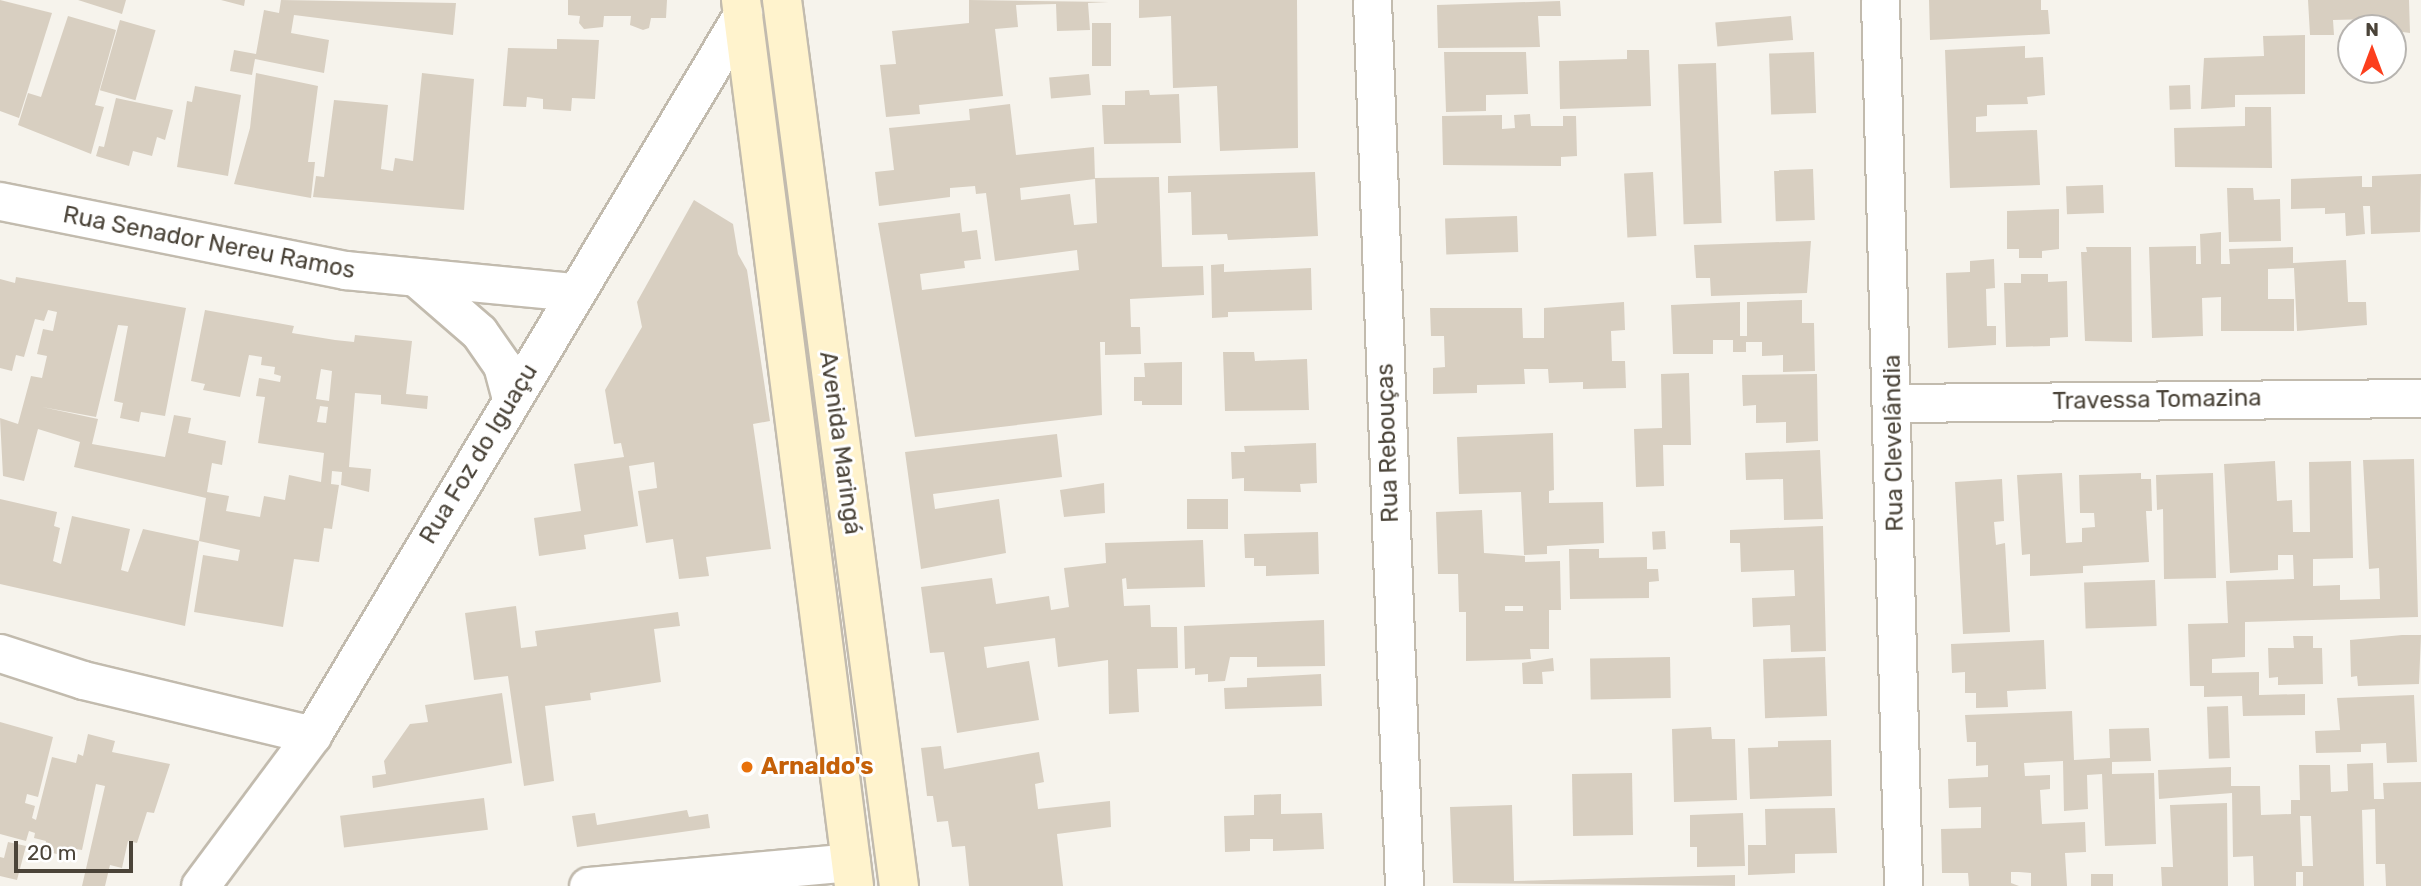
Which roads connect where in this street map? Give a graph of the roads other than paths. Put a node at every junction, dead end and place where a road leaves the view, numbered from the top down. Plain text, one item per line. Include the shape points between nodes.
1 (782, 0) edge
2 (1372, 0) edge
3 (1880, 0) edge
4 (742, 6) edge
5 (0, 201) edge
6 (419, 280) junction
7 (575, 292) junction
8 (2421, 398) edge
9 (511, 399) junction
10 (1894, 403) junction
11 (0, 653) edge
12 (312, 735) junction
13 (853, 874) edge
14 (200, 886) edge
15 (588, 886) edge
16 (899, 886) edge
17 (1404, 886) edge
18 (1903, 886) edge

1 - 16 main road, Avenida Maringá
2 - 17 street, Rua Rebouças
3 - 10 street, Rua Clevelândia
4 - 7 street, Rua Foz do Iguaçu
4 - 13 main road, Avenida Maringá
5 - 6 street, Rua Senador Nereu Ramos via 345,270
6 - 7 street, Rua Senador Nereu Ramos
6 - 9 street via 479,332 502,365
7 - 9 street, Rua Foz do Iguaçu
8 - 10 street, Travessa Tomazina
9 - 12 street, Rua Foz do Iguaçu
10 - 18 street, Rua Clevelândia
11 - 12 street via 83,680
12 - 14 street, Rua Foz do Iguaçu
13 - 15 street

